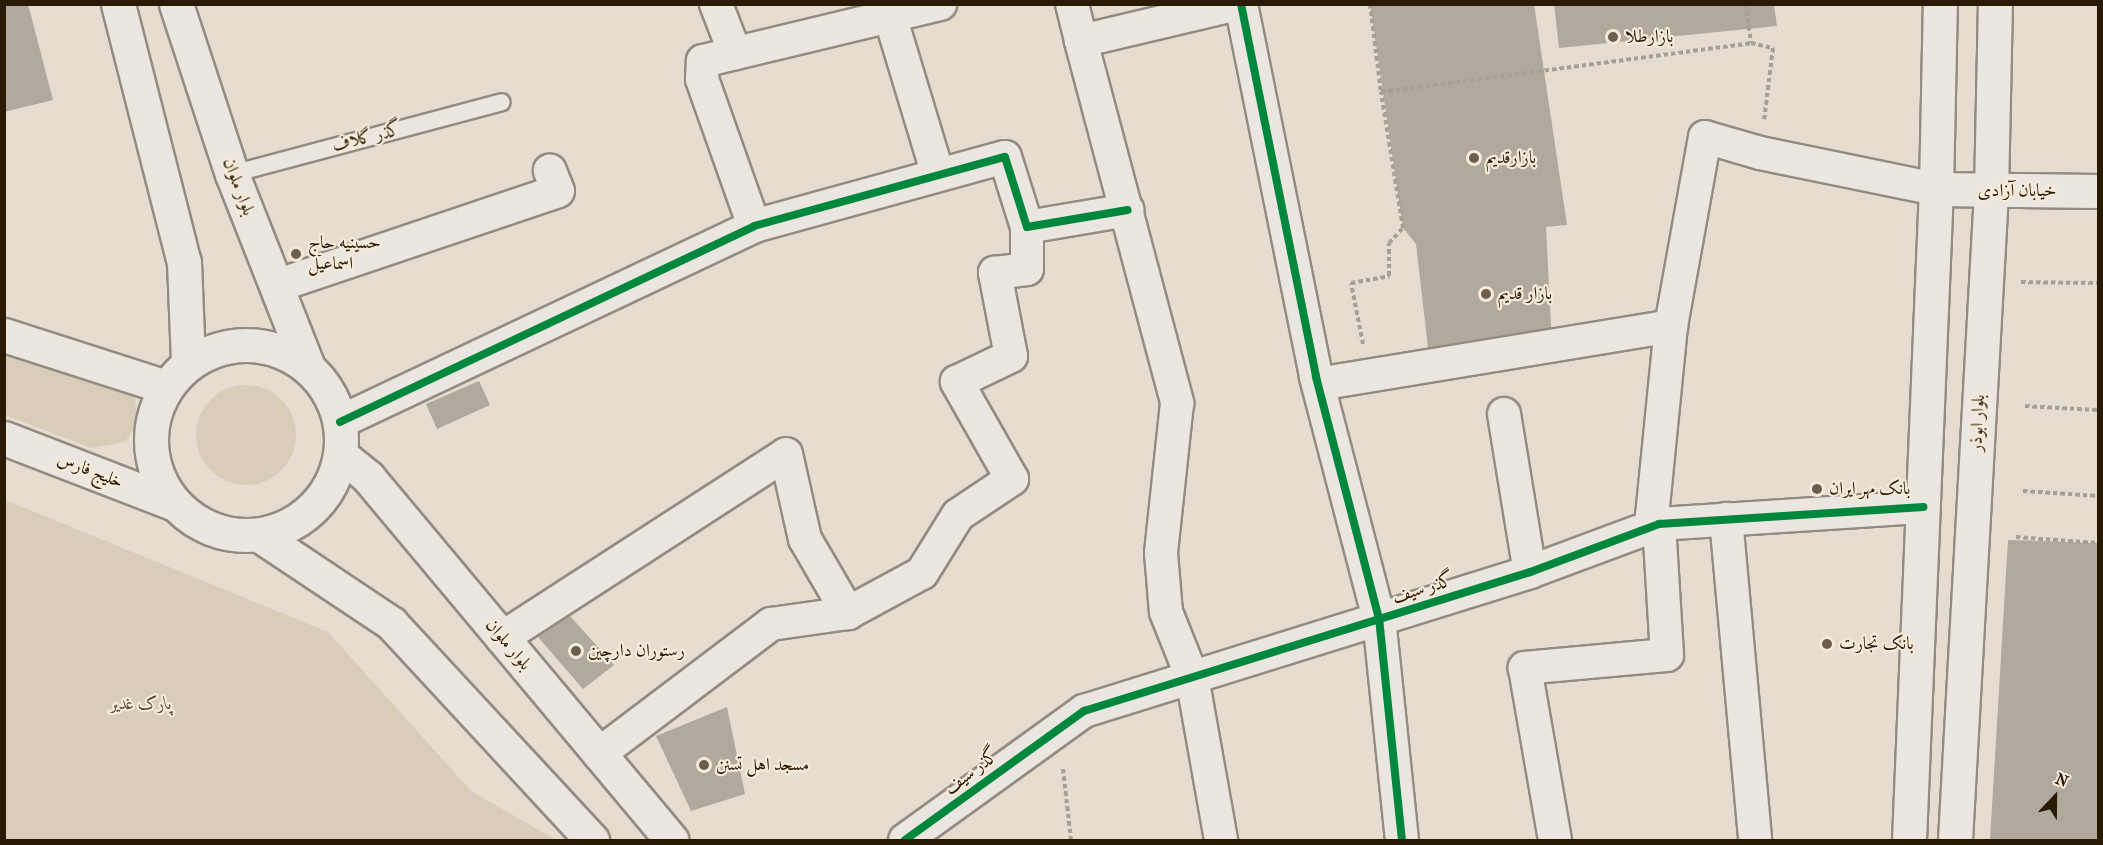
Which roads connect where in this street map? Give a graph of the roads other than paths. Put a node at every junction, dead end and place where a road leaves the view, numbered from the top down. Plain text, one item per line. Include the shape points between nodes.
1 (118, 4) edge
2 (176, 4) edge
3 (716, 4) edge
4 (940, 4) edge
5 (1072, 4) edge
6 (1240, 4) edge
7 (1940, 4) edge
8 (1995, 4) edge
9 (848, 15) edge
10 (890, 16) junction
11 (1081, 41) junction
12 (735, 53) junction
13 (502, 102) dead end
14 (550, 171) dead end
15 (232, 174) junction
16 (938, 175) junction
17 (1936, 189) junction
18 (2098, 191) edge
19 (1990, 192) junction
20 (1128, 210) junction
21 (754, 226) junction
22 (1027, 227) junction
23 (279, 285) junction
24 (1671, 326) junction
25 (4, 335) edge
26 (188, 363) junction
27 (308, 367) junction
28 (1318, 384) junction
29 (166, 387) junction
30 (1504, 414) dead end
31 (340, 422) junction
32 (4, 438) edge
33 (341, 455) junction
34 (175, 504) junction
35 (1923, 507) junction
36 (1726, 519) junction
37 (1659, 524) junction
38 (259, 535) junction
39 (1530, 572) junction
40 (848, 613) junction
41 (1379, 618) junction
42 (502, 638) junction
43 (1192, 677) junction
44 (599, 754) junction
45 (592, 840) edge
46 (671, 840) edge
47 (905, 840) edge
48 (1221, 840) edge
49 (1402, 840) edge
50 (1555, 840) edge
51 (1755, 840) edge
52 (1909, 840) edge
53 (1954, 840) edge

1 - 26 main road via 184,262
2 - 15 main road, بلوار ملوان
3 - 12 street
4 - 10 street
5 - 11 street
6 - 11 street
6 - 28 street
7 - 17 main road
8 - 19 main road, بلوار ابوذر
9 - 10 street
9 - 12 street
10 - 16 street
11 - 20 street
12 - 21 street via 703,61 702,79
13 - 15 lane, گذر گلاف
14 - 23 street via 558,191
15 - 23 main road, بلوار ملوان
16 - 21 street
16 - 22 street via 1005,157
17 - 19 main road, خیابان آزادی
17 - 24 street via 1760,153 1705,137
17 - 35 main road
18 - 19 main road, خیابان آزادی
19 - 53 main road, بلوار ابوذر
20 - 22 street
20 - 43 street via 1177,402 1161,553 1166,612
21 - 31 street
22 - 40 street via 1027,269 995,273 1011,356 957,382 1012,479 958,515 922,573
23 - 27 main road, بلوار ملوان
24 - 28 street
24 - 37 street via 1652,515
25 - 29 main road
26 - 27 main road via 228,346 271,347
26 - 29 main road
27 - 31 main road via 329,392
28 - 41 street
29 - 34 main road via 152,415 150,447 157,477
30 - 39 street
31 - 33 main road
32 - 34 main road, خلیج فارس
33 - 38 main road via 332,484 313,509 288,526
33 - 42 main road, بلوار ملوان via 368,477
34 - 38 main road via 199,523 228,534
35 - 36 street, گذر سیف
35 - 52 main road
36 - 37 street, گذر سیف
36 - 51 street
37 - 39 street, گذر سیف
37 - 50 street via 1667,655 1525,668
38 - 45 main road via 391,624
39 - 41 street, گذر سیف
40 - 42 street via 805,539 786,454
40 - 44 street via 771,624
41 - 43 street, گذر سیف
41 - 49 street
42 - 44 main road, بلوار ملوان
43 - 47 street, گذر سیف via 1084,711
43 - 48 street
44 - 46 main road, بلوار ملوان

